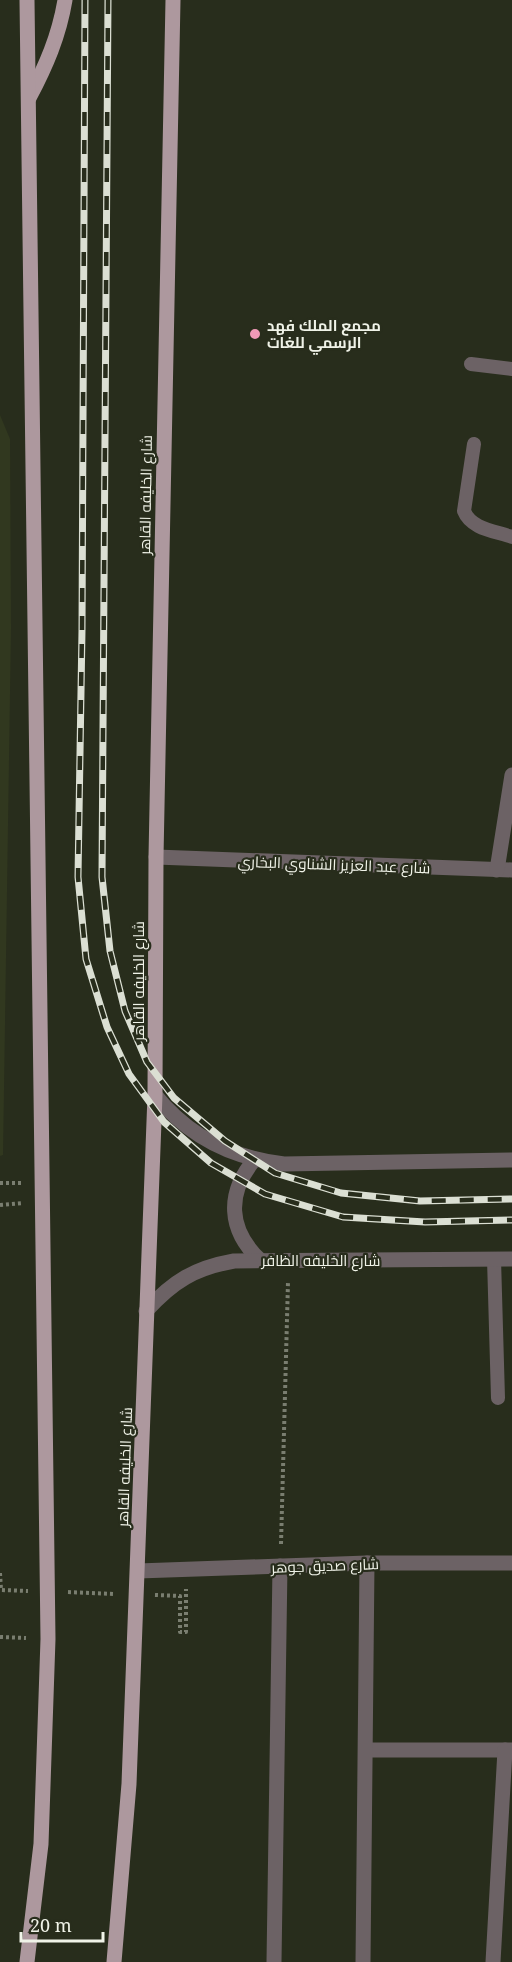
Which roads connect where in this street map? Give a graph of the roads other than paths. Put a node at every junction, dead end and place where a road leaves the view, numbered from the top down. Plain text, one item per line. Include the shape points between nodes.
1 (27, 0) edge
2 (65, 0) edge
3 (173, 0) edge
4 (28, 100) junction
5 (471, 364) dead end
6 (512, 369) edge
7 (474, 444) dead end
8 (512, 537) edge
9 (512, 775) edge
10 (156, 857) junction
11 (504, 870) edge
12 (155, 1095) junction
13 (255, 1159) junction
14 (512, 1160) edge
15 (494, 1259) junction
16 (512, 1259) edge
17 (260, 1260) junction
18 (146, 1311) junction
19 (498, 1398) dead end
20 (367, 1563) junction
21 (512, 1563) edge
22 (280, 1566) junction
23 (138, 1571) junction
24 (366, 1750) junction
25 (508, 1750) edge
26 (27, 1962) edge
27 (114, 1962) edge
28 (274, 1962) edge
29 (363, 1962) edge
30 (493, 1962) edge

1 - 4 main road
2 - 4 main road via 46,67
3 - 10 main road, شارع الخليفه القاهر
4 - 26 main road via 48,1639 41,1844
5 - 6 lane
7 - 8 lane via 464,511 467,519
9 - 11 street
10 - 11 street, شارع عبد العزيز الشناوي البخاري
10 - 12 main road, شارع الخليفه القاهر
12 - 13 street via 168,1111 204,1139
12 - 18 main road, شارع الخليفه القاهر
13 - 14 street via 284,1164
13 - 17 street via 239,1183 234,1211 242,1238
15 - 16 street, شارع الخليفه الظافر
15 - 17 street, شارع الخليفه الظافر
15 - 19 lane
17 - 18 street, شارع الخليفه الظافر via 234,1261 197,1270 162,1293
18 - 23 main road, شارع الخليفه القاهر
20 - 21 street, شارع صديق جوهر
20 - 22 street, شارع صديق جوهر
20 - 24 street
22 - 23 street, شارع صديق جوهر
22 - 28 street
23 - 27 main road, شارع الخليفه القاهر via 129,1784
24 - 25 street
24 - 29 street
25 - 30 street

